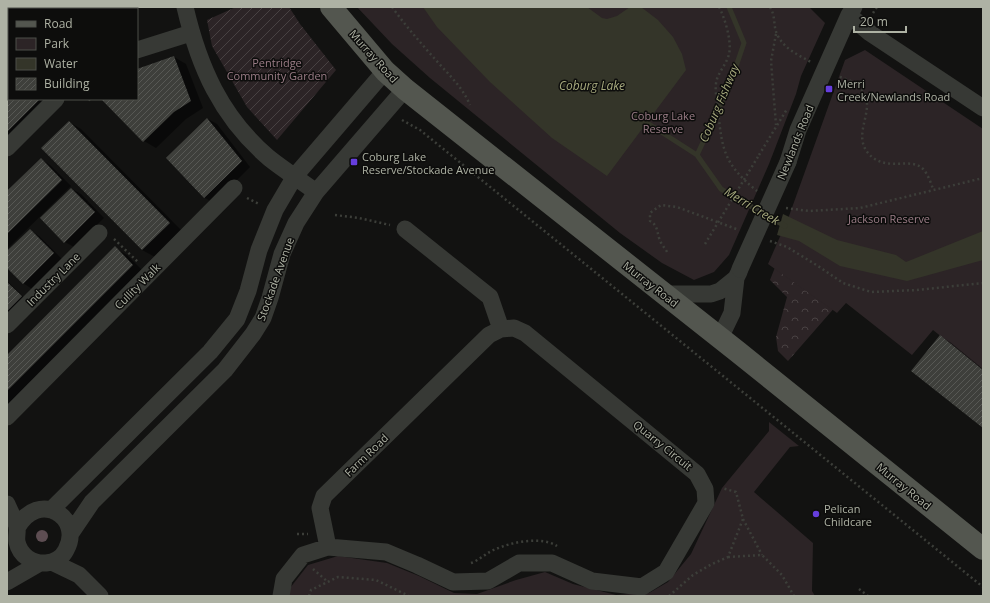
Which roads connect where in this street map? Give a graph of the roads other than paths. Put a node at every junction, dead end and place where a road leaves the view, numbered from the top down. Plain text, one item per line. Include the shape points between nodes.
1 (185, 7) edge
2 (331, 7) edge
3 (852, 11) edge
4 (191, 33) junction
5 (138, 50) edge
6 (385, 72) junction
7 (406, 89) junction
8 (55, 100) edge
9 (983, 108) edge
10 (7, 148) edge
11 (294, 176) junction
12 (234, 188) road end
13 (316, 192) junction
14 (405, 229) road end
15 (99, 232) dead end
16 (738, 273) junction
17 (663, 294) junction
18 (7, 325) edge
19 (501, 328) junction
20 (720, 338) junction
21 (7, 417) edge
22 (7, 498) edge
23 (7, 504) edge
24 (51, 510) junction
25 (34, 511) junction
26 (70, 539) junction
27 (14, 540) edge
28 (328, 547) junction
29 (983, 549) edge
30 (46, 563) junction
31 (79, 575) junction
32 (7, 582) edge
33 (100, 596) edge
34 (281, 596) edge

1 - 4 street
2 - 6 main road, Murray Road
3 - 9 street via 870,33
3 - 16 street, Newlands Road, bridge via 824,70 798,130 788,162
4 - 5 street
4 - 11 street via 218,98 256,145
6 - 7 main road, Murray Road
6 - 11 street, Stockade Avenue
7 - 13 street, Stockade Avenue
7 - 17 main road, Murray Road
8 - 10 street
11 - 13 street
11 - 24 street, Stockade Avenue via 275,210 259,250 237,319 210,352
12 - 21 street, Cullity Walk
13 - 26 street, Stockade Avenue via 296,223 282,254 263,318 252,334 225,370 92,502
14 - 19 street via 490,297
15 - 18 street, Industry Lane
16 - 17 street, Newlands Road via 720,291 711,294
16 - 20 street, Newlands Road via 732,313
17 - 20 main road, Murray Road
19 - 28 street, Farm Road via 489,335 324,496 320,508
19 - 28 street, Quarry Circuit via 514,328 525,333 697,474 705,489 706,502 666,572 642,587 592,581 552,563 519,563 488,581 453,582 386,552
20 - 29 main road, Murray Road
22 - 25 street
23 - 27 street
24 - 25 street
24 - 26 street via 60,514 66,521
25 - 27 street via 22,519
26 - 30 street via 65,553 58,559
26 - 31 street
27 - 30 street via 30,560
28 - 34 street via 303,555 284,579
30 - 31 street
30 - 32 street
31 - 33 street

